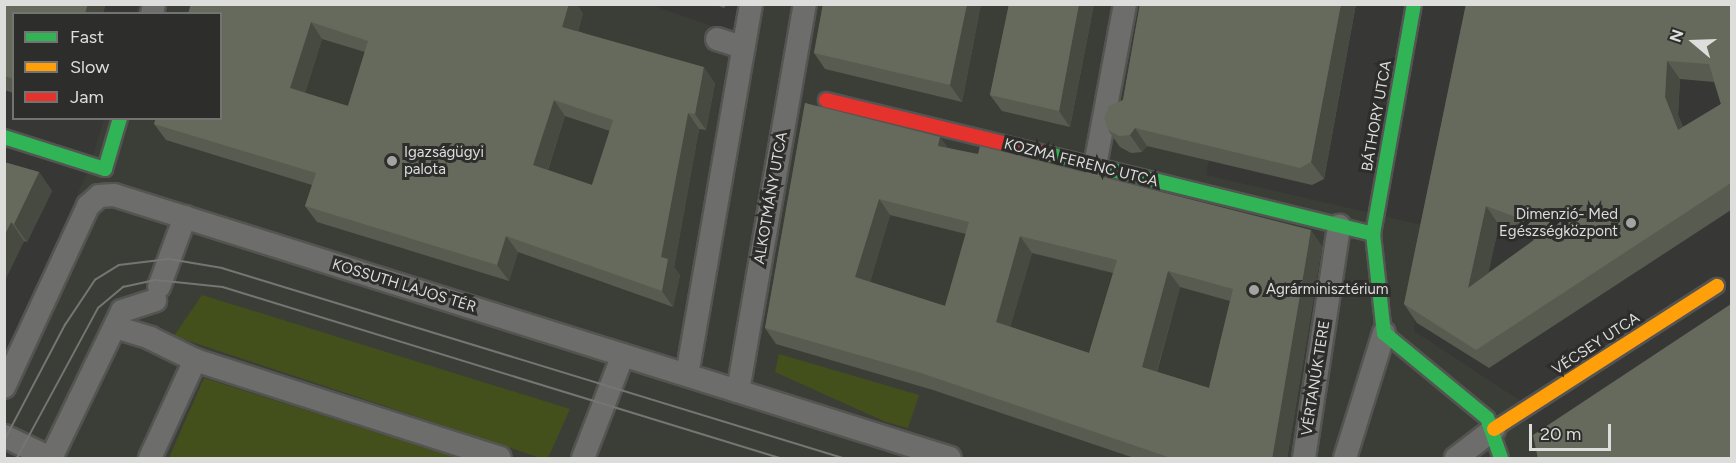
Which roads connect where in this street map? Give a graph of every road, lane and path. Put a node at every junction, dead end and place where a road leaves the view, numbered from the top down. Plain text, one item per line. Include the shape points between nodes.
1 (751, 4) edge
2 (805, 4) edge
3 (1125, 4) edge
4 (1414, 4) edge
5 (717, 39) dead end
6 (744, 48) junction
7 (790, 91) junction
8 (826, 100) joint
9 (119, 120) edge
10 (4, 137) edge
11 (1095, 166) junction
12 (105, 169) junction
13 (99, 196) junction
14 (185, 217) junction
15 (1340, 226) junction
16 (1373, 234) junction
17 (1717, 286) dead end
18 (115, 327) junction
19 (1384, 333) junction
20 (623, 355) junction
21 (195, 360) junction
22 (687, 375) junction
23 (4, 387) edge
24 (738, 391) junction
25 (1494, 429) junction
26 (4, 436) edge
27 (51, 459) edge
28 (150, 459) edge
29 (500, 459) edge
30 (583, 459) edge
31 (950, 459) edge
32 (1304, 459) edge
33 (1345, 459) edge
34 (1456, 459) edge
35 (1501, 459) edge

1 - 6 street
2 - 7 street, ALKOTMÁNY UTCA
3 - 11 street
4 - 16 street, BÁTHORY UTCA
5 - 6 street
6 - 22 street
7 - 8 street, KOZMA FERENC UTCA
7 - 24 street, ALKOTMÁNY UTCA
8 - 11 street, KOZMA FERENC UTCA
9 - 12 street
10 - 12 street
11 - 15 street, KOZMA FERENC UTCA
12 - 13 street
13 - 14 street, KOSSUTH LAJOS TÉR via 114,195
13 - 23 street via 88,206
14 - 18 street via 157,294 122,311
14 - 20 street, KOSSUTH LAJOS TÉR
15 - 16 street, KOZMA FERENC UTCA
15 - 32 street, VÉRTANÚK TERE
16 - 19 street
17 - 25 street, VÉCSEY UTCA
18 - 21 street via 150,338
18 - 27 street
19 - 25 street via 1487,418
19 - 33 street
20 - 22 street, KOSSUTH LAJOS TÉR
20 - 30 street
21 - 28 street
21 - 29 street
22 - 24 street, KOSSUTH LAJOS TÉR
24 - 31 street, KOSSUTH LAJOS TÉR
25 - 34 street
25 - 35 street
26 - 27 street

